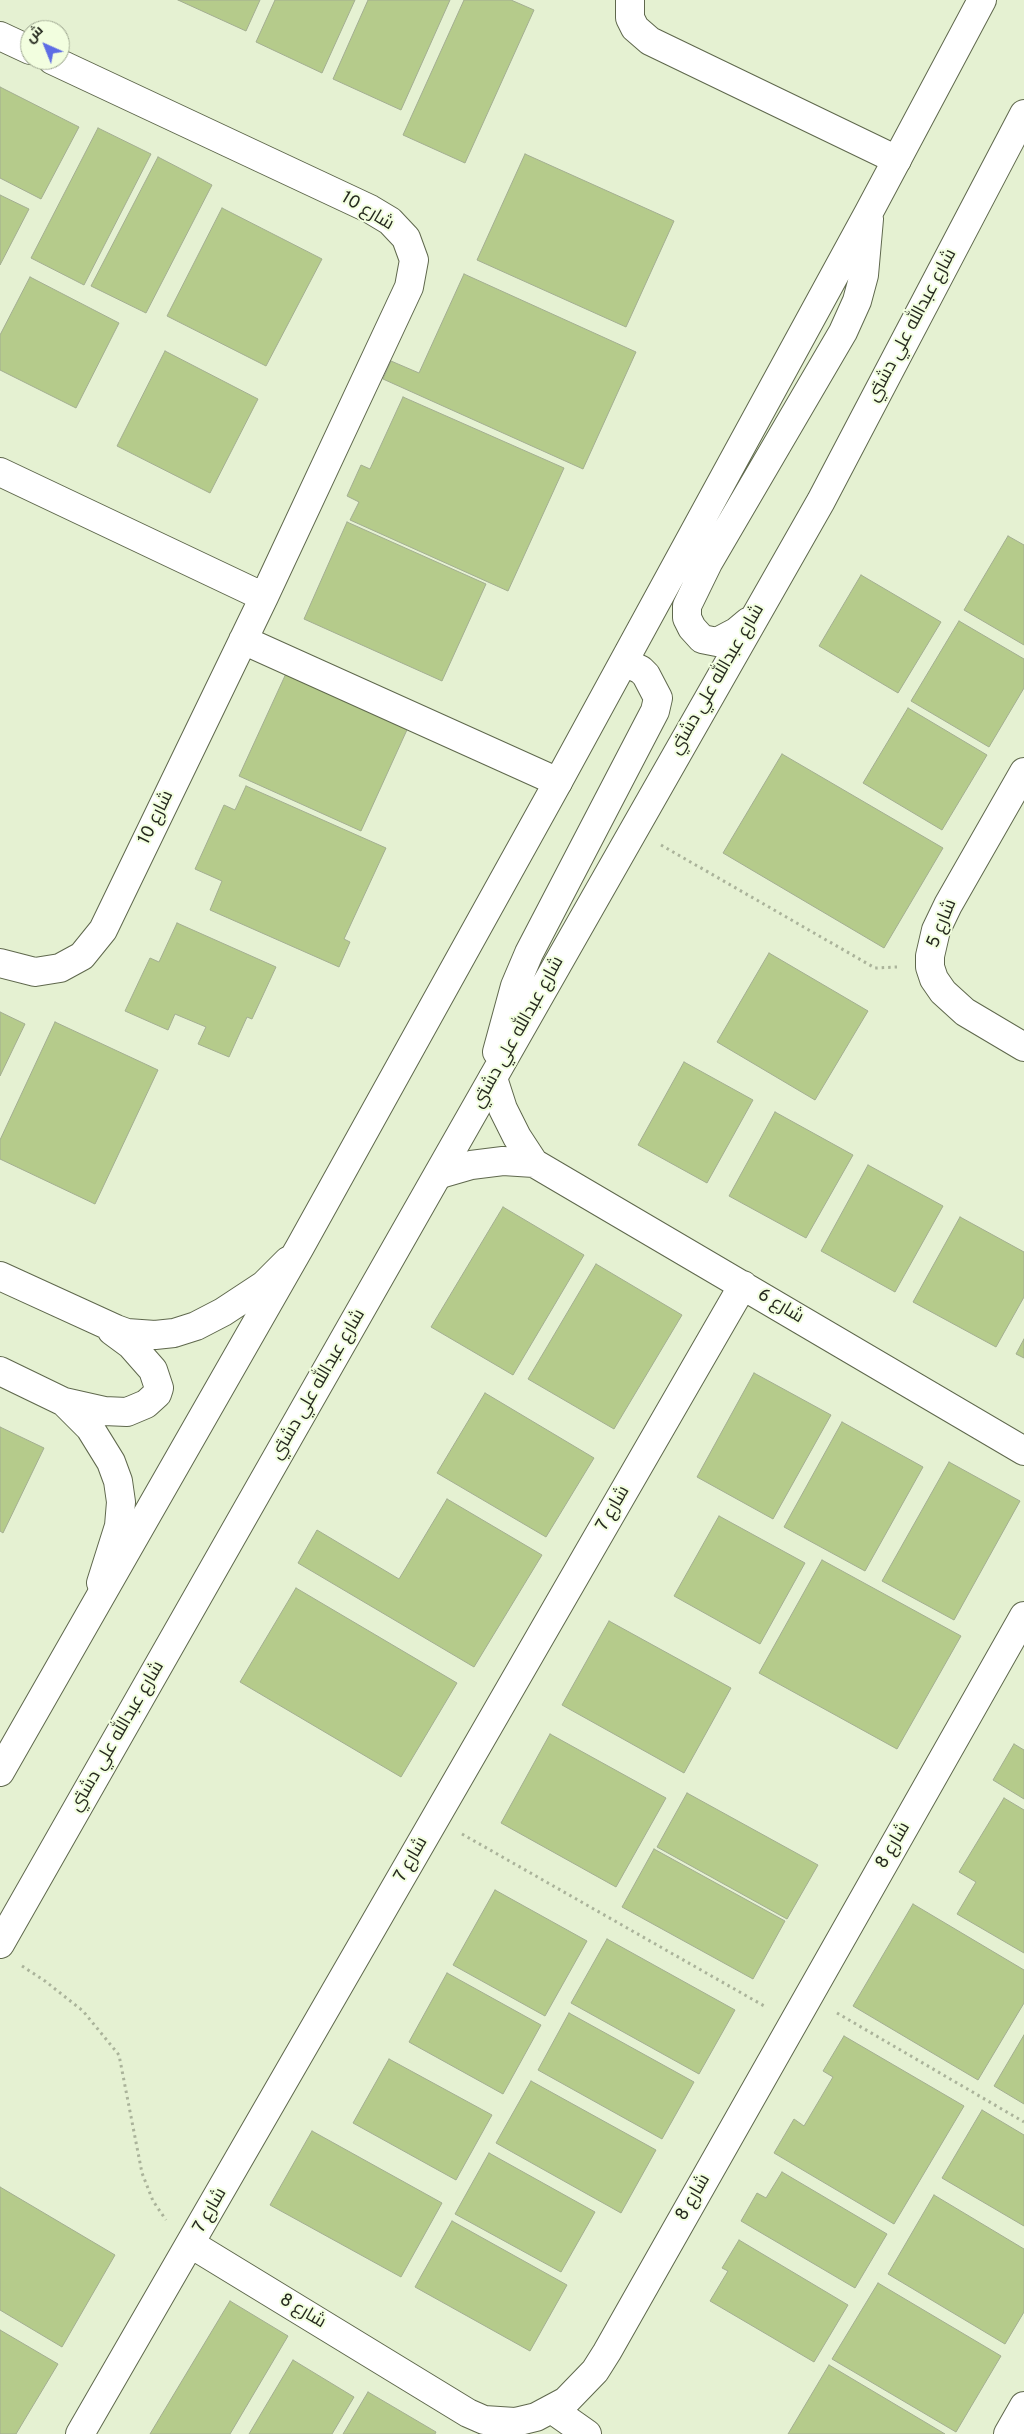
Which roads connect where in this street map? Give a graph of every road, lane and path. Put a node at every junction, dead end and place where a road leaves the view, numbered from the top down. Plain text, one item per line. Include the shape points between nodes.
1 (630, 0) edge
2 (982, 0) edge
3 (0, 36) edge
4 (20, 45) edge
5 (70, 68) edge
6 (1024, 114) edge
7 (898, 160) junction
8 (869, 212) junction
9 (0, 472) edge
10 (264, 597) junction
11 (753, 617) junction
12 (243, 640) junction
13 (625, 662) junction
14 (1024, 772) edge
15 (558, 782) junction
16 (634, 829) junction
17 (0, 963) edge
18 (930, 967) junction
19 (1024, 1047) edge
20 (493, 1078) junction
21 (534, 1163) junction
22 (440, 1174) junction
23 (300, 1247) junction
24 (0, 1276) edge
25 (743, 1285) junction
26 (100, 1323) junction
27 (0, 1371) edge
28 (64, 1402) junction
29 (1024, 1451) edge
30 (91, 1610) junction
31 (1024, 1616) edge
32 (0, 1772) edge
33 (436, 1819) junction
34 (8, 1953) edge
35 (808, 1996) junction
36 (794, 2022) junction
37 (1024, 2122) edge
38 (191, 2244) junction
39 (1024, 2406) edge
40 (552, 2410) junction
41 (80, 2434) edge
42 (587, 2434) edge
43 (1008, 2434) edge

1 - 7 street via 633,23 641,36
2 - 7 street
3 - 4 street
5 - 10 street, شارع 10 via 370,209 397,228 411,249 414,260 408,287
6 - 11 street, شارع عبدالله علي دشتي via 821,501
7 - 8 street
8 - 11 street via 864,275 843,332 708,563 687,606 687,618 692,628 702,639 717,642 736,632
8 - 13 street
9 - 10 street
10 - 12 street, شارع 10
11 - 16 street, شارع عبدالله علي دشتي
12 - 15 street
12 - 17 street, شارع 10 via 93,946 73,963 49,971 18,969
13 - 15 street
13 - 20 street via 646,675 658,698 654,711 529,953 504,1023
14 - 18 street, شارع 5 via 936,930
15 - 23 street
16 - 18 path via 875,968
16 - 20 street, شارع عبدالله علي دشتي
18 - 19 street, شارع 5 via 934,979 953,1002
20 - 21 street, شارع 6 via 517,1137
20 - 22 street, شارع عبدالله علي دشتي
21 - 22 street, شارع 6 via 503,1161 471,1165
21 - 25 street, شارع 6
22 - 34 street, شارع عبدالله علي دشتي
23 - 26 street via 264,1284 196,1326 174,1333 141,1335
23 - 30 street
24 - 26 street
25 - 29 street, شارع 6
25 - 33 street, شارع 7
26 - 28 street via 147,1361 158,1380 157,1394 146,1404 127,1412 104,1411
27 - 28 street
28 - 30 street via 101,1444 118,1481 121,1502 119,1526
30 - 32 street
31 - 35 street, شارع 8
33 - 36 path
33 - 38 street, شارع 7
34 - 38 path via 83,2011 119,2055 142,2174 168,2225
35 - 36 street, شارع 8
35 - 37 path
36 - 40 street, شارع 8 via 607,2352 581,2388
38 - 40 street, شارع 8 via 468,2413 484,2420 507,2422 536,2417
38 - 41 street, شارع 7
39 - 43 street
40 - 42 street

